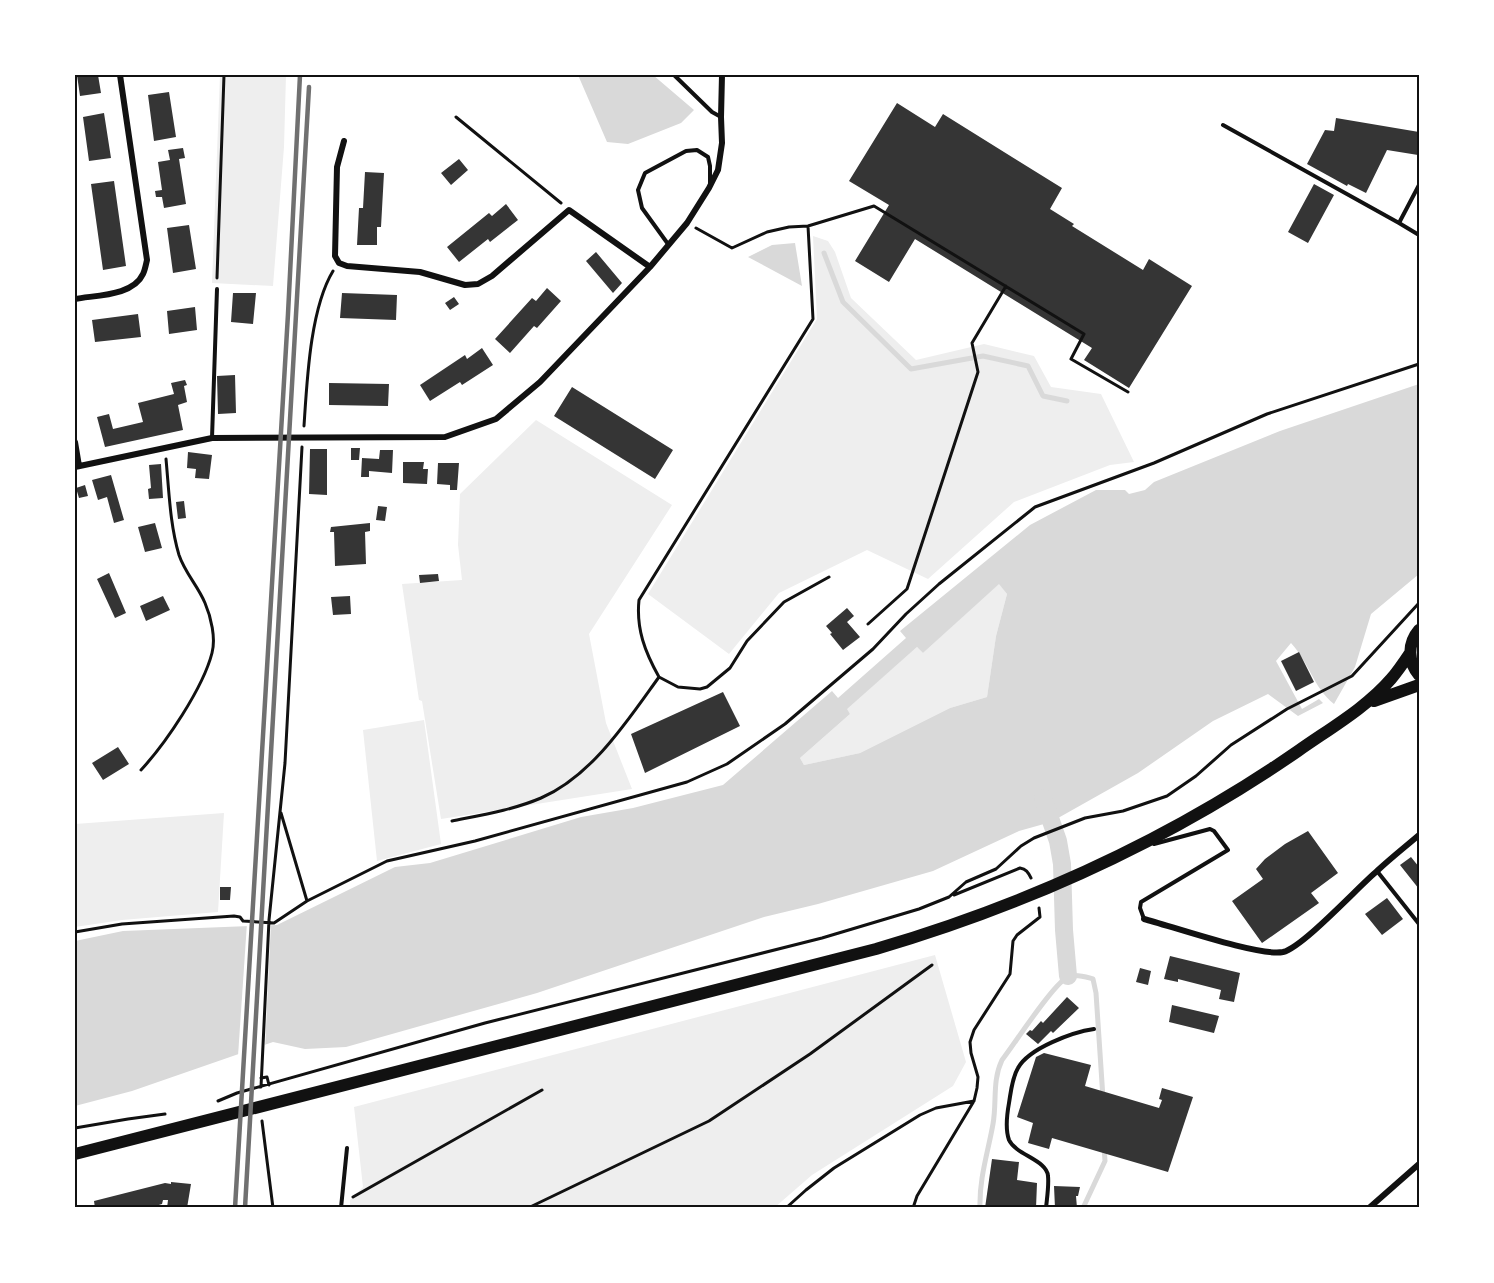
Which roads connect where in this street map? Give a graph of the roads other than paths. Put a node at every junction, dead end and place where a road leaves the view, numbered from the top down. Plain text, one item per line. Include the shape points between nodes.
1 (120, 75) edge
2 (674, 75) edge
3 (722, 75) edge
4 (720, 117) junction
5 (1223, 125) dead end
6 (344, 141) dead end
7 (1419, 184) edge
8 (710, 188) junction
9 (1399, 223) junction
10 (1419, 235) edge
11 (668, 244) junction
12 (650, 267) junction
13 (217, 289) road end
14 (75, 299) edge
15 (212, 438) junction
16 (75, 442) edge
17 (77, 467) edge
18 (1419, 630) edge
19 (1410, 653) junction
20 (1419, 675) edge
21 (1419, 685) edge
22 (1356, 710) junction
23 (1419, 835) edge
24 (1125, 852) junction
25 (1377, 871) junction
26 (1144, 919) joint
27 (1419, 924) edge
28 (1094, 1029) dead end
29 (347, 1148) dead end
30 (75, 1154) edge
31 (1419, 1164) edge
32 (342, 1206) edge
33 (1046, 1208) edge
34 (1369, 1208) edge

1 - 14 street via 147,260 136,284
2 - 4 lane
3 - 4 street
4 - 8 street via 722,143 718,170
5 - 9 lane
6 - 12 street via 337,167 335,256 339,263 420,272 465,285 478,284 569,210
7 - 9 lane
8 - 11 street
8 - 11 lane via 708,157 697,150 686,151 645,173 638,190 642,208
9 - 10 lane
11 - 12 street
12 - 15 street via 540,382 496,419 445,437
13 - 15 lane
15 - 17 street
16 - 17 street
18 - 19 main road
19 - 20 main road
19 - 22 main road via 1391,679
21 - 22 main road
22 - 24 main road via 1272,770
23 - 25 street
24 - 26 lane via 1205,829 1214,831 1228,850 1141,902
24 - 30 main road via 1046,889 956,924 876,949
25 - 26 street via 1310,933 1283,952 1255,950
25 - 27 lane
28 - 33 lane via 1034,1052 1018,1067 1013,1079 1007,1129 1015,1148 1049,1174
29 - 32 lane
31 - 34 street

